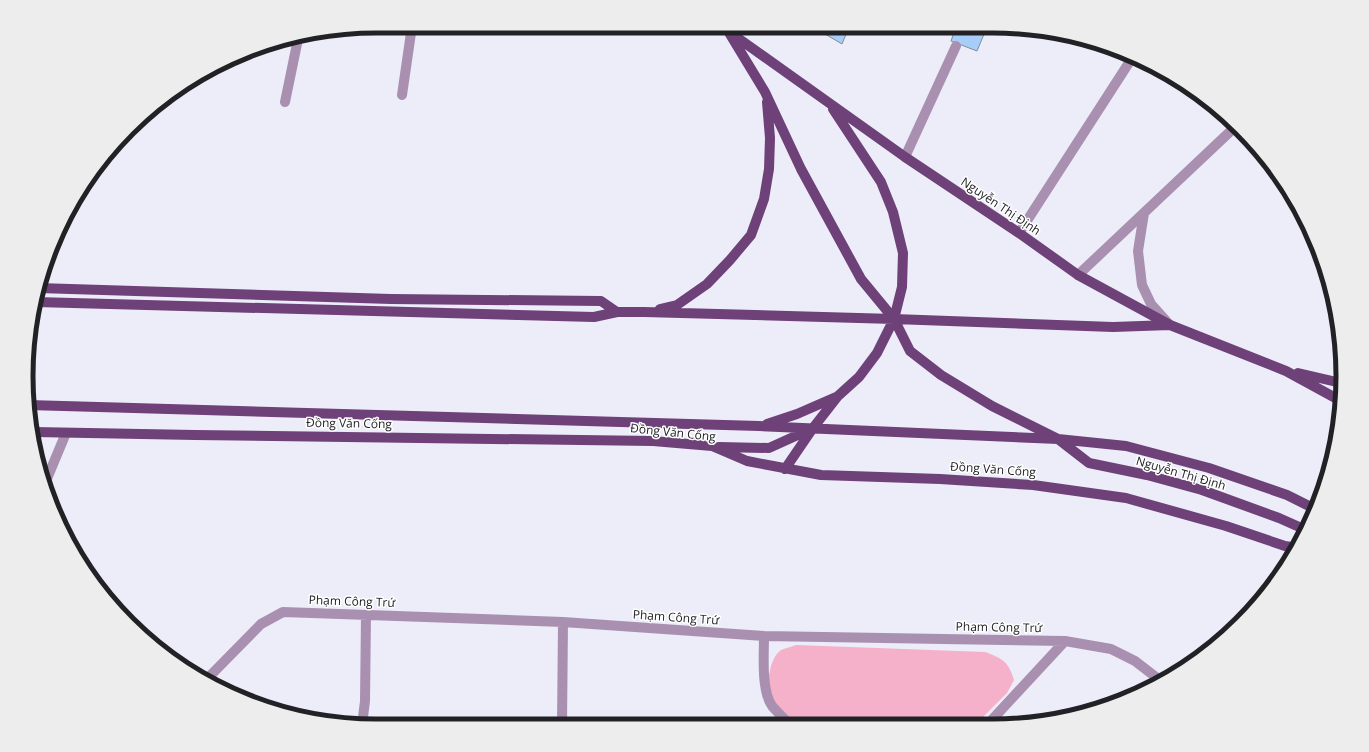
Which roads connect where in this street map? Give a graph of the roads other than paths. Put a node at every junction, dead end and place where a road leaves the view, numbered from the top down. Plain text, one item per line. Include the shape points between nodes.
1 (411, 33) edge
2 (730, 33) edge
3 (734, 33) edge
4 (297, 43) edge
5 (956, 46) dead end
6 (1130, 61) edge
7 (766, 92) junction
8 (402, 95) dead end
9 (285, 102) dead end
10 (829, 104) junction
11 (1232, 130) edge
12 (905, 157) junction
13 (1144, 213) junction
14 (1019, 233) junction
15 (1078, 275) junction
16 (45, 288) edge
17 (42, 302) edge
18 (617, 312) junction
19 (644, 312) junction
20 (894, 319) junction
21 (1170, 325) junction
22 (1286, 371) junction
23 (1336, 382) edge
24 (838, 396) junction
25 (1335, 398) edge
26 (35, 405) edge
27 (653, 423) junction
28 (759, 426) junction
29 (812, 428) junction
30 (38, 432) edge
31 (66, 433) junction
32 (1058, 439) junction
33 (653, 441) junction
34 (712, 446) junction
35 (785, 469) junction
36 (48, 476) edge
37 (1310, 507) edge
38 (1301, 528) edge
39 (1291, 547) edge
40 (366, 615) junction
41 (563, 622) junction
42 (764, 636) junction
43 (1065, 641) junction
44 (210, 676) edge
45 (1156, 677) edge
46 (363, 718) edge
47 (562, 719) edge
48 (785, 719) edge
49 (992, 719) edge

1 - 8 street
2 - 7 main road
3 - 10 main road, Nguyễn Thị Định
4 - 9 street
5 - 12 street
6 - 14 street
7 - 19 main road via 770,138 769,169 764,199 751,234 707,284 677,305
7 - 20 main road via 801,169 861,279
10 - 12 main road, Nguyễn Thị Định
10 - 20 main road via 881,182 893,212 903,253 902,287
11 - 13 street
12 - 14 main road, Nguyễn Thị Định
13 - 15 street
13 - 21 street via 1138,251 1142,285 1151,304
14 - 15 main road, Nguyễn Thị Định
15 - 21 main road, Nguyễn Thị Định
16 - 18 main road via 391,299 601,301
17 - 18 main road via 594,317
18 - 19 main road
19 - 20 main road
20 - 21 main road via 1113,327
20 - 24 main road via 877,353 858,377
20 - 32 main road via 910,350 941,374 992,406
21 - 22 main road, Nguyễn Thị Định
22 - 23 main road, Nguyễn Thị Định
22 - 25 main road, Nguyễn Thị Định
24 - 28 main road via 797,414
24 - 29 main road
26 - 27 main road, Đồng Văn Cống
27 - 28 main road, Đồng Văn Cống
27 - 33 main road
28 - 29 main road, Đồng Văn Cống
29 - 32 main road, Đồng Văn Cống
29 - 34 main road via 769,448
29 - 35 main road
30 - 31 main road, Đồng Văn Cống
31 - 33 main road, Đồng Văn Cống
31 - 36 street
32 - 37 main road, Nguyễn Thị Định via 1126,446 1209,468 1287,495
32 - 38 main road, Nguyễn Thị Định via 1089,463 1202,490
33 - 34 main road, Đồng Văn Cống
34 - 35 main road, Đồng Văn Cống via 747,460
35 - 39 main road, Đồng Văn Cống via 820,475 940,478 1032,484 1118,497 1226,526
40 - 41 street, Phạm Công Trứ
40 - 44 street, Phạm Công Trứ via 283,612 261,624
40 - 46 street
41 - 42 street, Phạm Công Trứ
41 - 47 street
42 - 43 street, Phạm Công Trứ
42 - 48 street via 767,695
43 - 45 street, Phạm Công Trứ via 1111,649 1135,661
43 - 49 street

